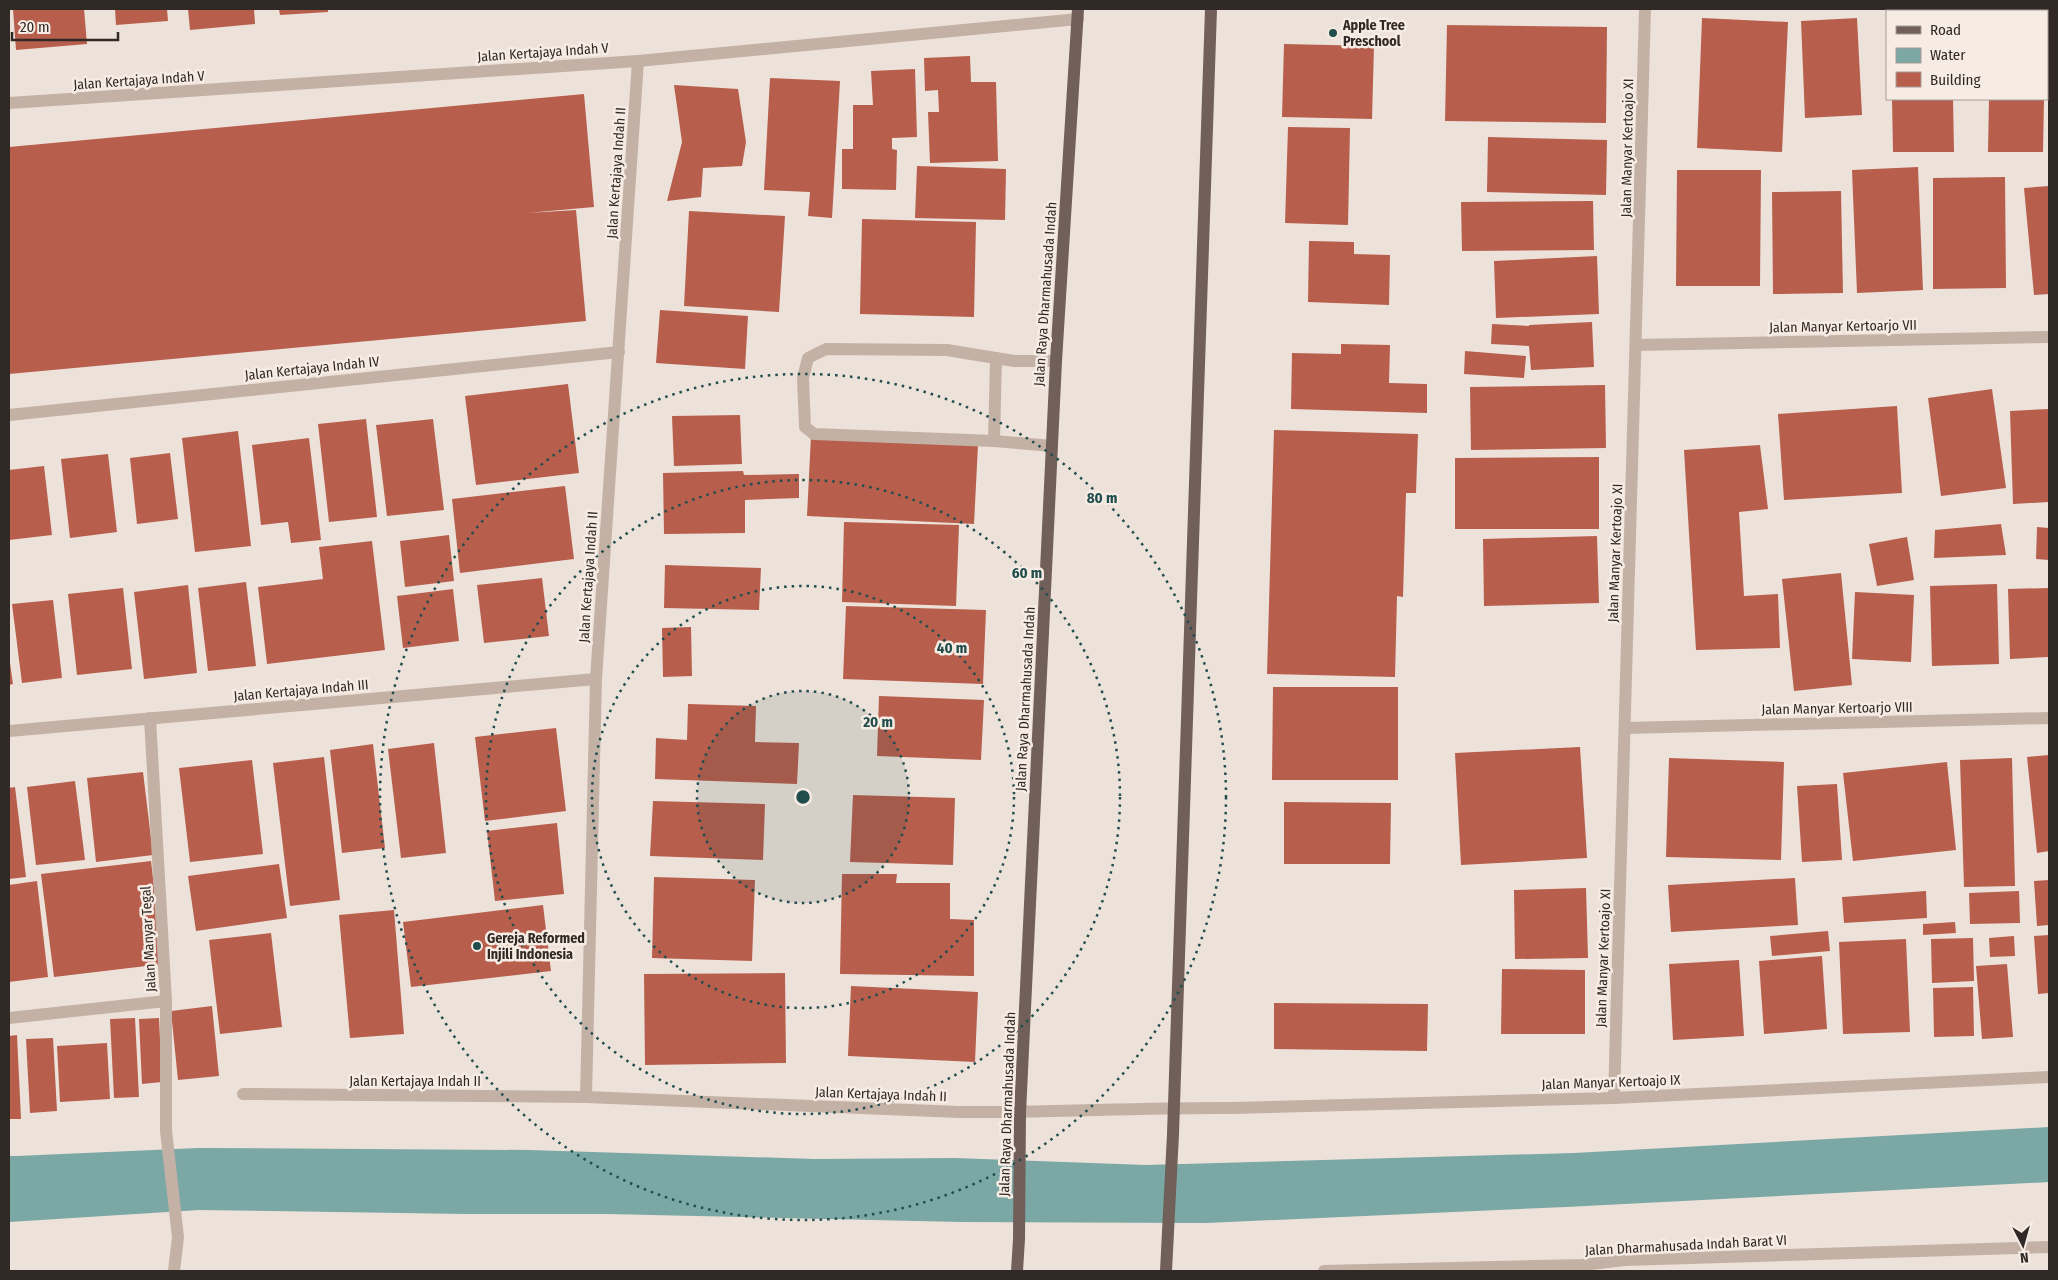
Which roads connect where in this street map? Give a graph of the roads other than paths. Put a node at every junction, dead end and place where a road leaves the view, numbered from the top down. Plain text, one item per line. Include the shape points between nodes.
1 (1211, 9) edge
2 (1645, 9) edge
3 (1078, 14) edge
4 (638, 61) junction
5 (9, 104) edge
6 (2049, 337) edge
7 (1637, 345) junction
8 (619, 352) junction
9 (996, 358) junction
10 (1056, 361) junction
11 (9, 415) edge
12 (994, 441) junction
13 (1052, 446) junction
14 (596, 679) junction
15 (150, 718) junction
16 (2049, 718) edge
17 (1624, 728) junction
18 (9, 731) edge
19 (166, 1001) junction
20 (9, 1018) edge
21 (2049, 1077) edge
22 (243, 1094) dead end
23 (586, 1097) junction
24 (1614, 1098) junction
25 (1174, 1107) junction
26 (1020, 1113) junction
27 (2049, 1247) edge
28 (1582, 1268) edge
29 (174, 1271) edge
30 (1017, 1271) edge
31 (1166, 1271) edge
32 (1324, 1271) edge

1 - 25 main road
2 - 7 street, Jalan Manyar Kertoajo XI
3 - 4 street, Jalan Kertajaya Indah V
3 - 10 main road, Jalan Raya Dharmahusada Indah
4 - 5 street, Jalan Kertajaya Indah V
4 - 8 street, Jalan Kertajaya Indah II
6 - 7 street, Jalan Manyar Kertoarjo VII
7 - 17 street, Jalan Manyar Kertoajo XI
8 - 11 street, Jalan Kertajaya Indah IV
8 - 14 street, Jalan Kertajaya Indah II
9 - 10 street
9 - 12 street
9 - 12 street via 947,350 826,349 808,358 804,378 804,427 814,434
10 - 13 main road, Jalan Raya Dharmahusada Indah
12 - 13 street
13 - 26 main road, Jalan Raya Dharmahusada Indah
14 - 15 street, Jalan Kertajaya Indah III
14 - 23 street, Jalan Kertajaya Indah II
15 - 18 street, Jalan Kertajaya Indah III
15 - 19 street, Jalan Manyar Tegal
16 - 17 street, Jalan Manyar Kertoarjo VIII
17 - 24 street, Jalan Manyar Kertoajo XI
19 - 20 street, Jalan Manyar Tegal
19 - 29 street via 166,1131 178,1237
21 - 24 street, Jalan Manyar Kertoajo IX
22 - 23 street, Jalan Kertajaya Indah II
23 - 26 street, Jalan Kertajaya Indah II
24 - 25 street, Jalan Manyar Kertoajo IX
25 - 26 street, Jalan Kertajaya Indah II
25 - 31 main road
26 - 30 main road, Jalan Raya Dharmahusada Indah
27 - 28 street, Jalan Dharmahusada Indah Barat VI via 1625,1260
28 - 32 street, Jalan Dharmahusada Indah Barat VI

